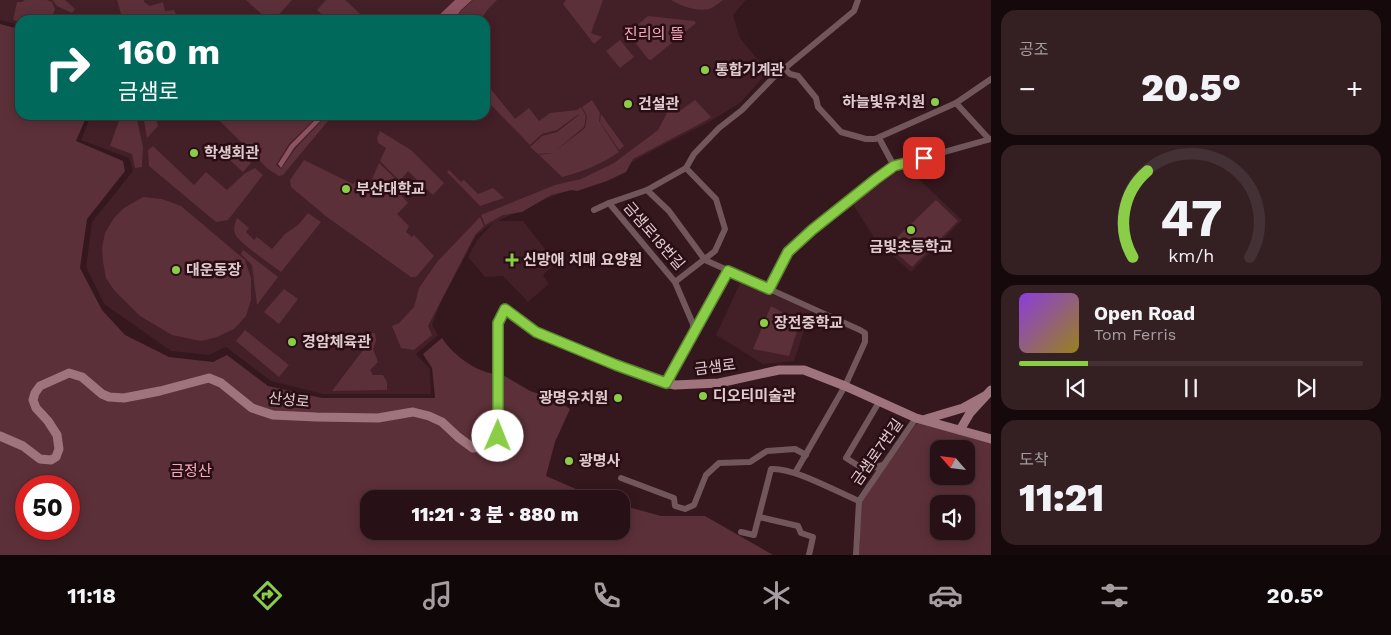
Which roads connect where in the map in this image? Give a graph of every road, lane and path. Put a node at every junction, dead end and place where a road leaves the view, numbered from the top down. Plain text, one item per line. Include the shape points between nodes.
1 (858, 0) edge
2 (784, 68) junction
3 (991, 79) edge
4 (956, 102) junction
5 (878, 138) junction
6 (990, 139) edge
7 (894, 166) junction
8 (686, 168) junction
9 (647, 190) junction
10 (609, 203) junction
11 (594, 210) dead end
12 (705, 260) junction
13 (728, 271) junction
14 (675, 282) junction
15 (769, 289) junction
16 (505, 309) joint
17 (693, 332) junction
18 (666, 383) junction
19 (845, 386) junction
20 (988, 393) edge
21 (879, 402) junction
22 (919, 419) junction
23 (960, 430) junction
24 (0, 436) edge
25 (991, 439) edge
26 (806, 455) junction
27 (883, 465) junction
28 (795, 473) junction
29 (621, 478) dead end
30 (858, 501) junction
31 (759, 517) junction
32 (741, 532) dead end
33 (810, 555) edge
34 (856, 555) edge

1 - 2 street via 854,11
2 - 5 street via 798,76 816,98 818,107 841,132 866,139
2 - 8 street via 707,139
3 - 4 street
4 - 5 street
4 - 6 street
5 - 7 street
6 - 7 street
7 - 15 street via 788,252
8 - 9 street, 금샘로18번길
8 - 12 street, 금샘로18번길 via 716,199 725,229 715,251
9 - 10 street, 금샘로18번길
9 - 12 street, 금샘로18번길 via 670,211
10 - 11 street, 금샘로18번길
10 - 14 street, 금샘로18번길
12 - 13 street, 금샘로18번길
12 - 14 street, 금샘로18번길
13 - 15 street, 금샘로18번길
13 - 17 street
14 - 17 street via 693,324
15 - 19 street, 금샘로18번길 via 864,333 865,342
16 - 18 main road, 금샘로 via 536,332
16 - 24 main road, 산성로 via 498,323 498,436 488,447 472,448 442,422 416,413 378,418 273,415 254,409 224,385 208,378 124,398 109,397 82,377 70,373 41,385 33,400 36,409 57,435 59,449 54,459 40,460 23,446
17 - 18 street
18 - 19 main road, 금샘로 via 719,383 779,370 804,370
19 - 21 main road, 금샘로
19 - 26 street
20 - 22 main road via 963,408
20 - 23 main road
21 - 22 main road, 금샘로
21 - 27 street via 846,458 865,470
22 - 23 main road, 금샘로
22 - 27 street, 금샘로7번길
23 - 25 main road, 금샘로
26 - 28 street
26 - 29 street via 794,449 776,450 767,451 750,462 719,463 706,475 694,505 685,509 675,506 674,498
27 - 30 street, 금샘로7번길
28 - 30 street, 금샘로7번길
28 - 31 street, 금샘로7번길 via 771,469
30 - 34 street, 금샘로7번길
31 - 32 street via 754,535
31 - 33 street via 798,526 801,533 813,537

